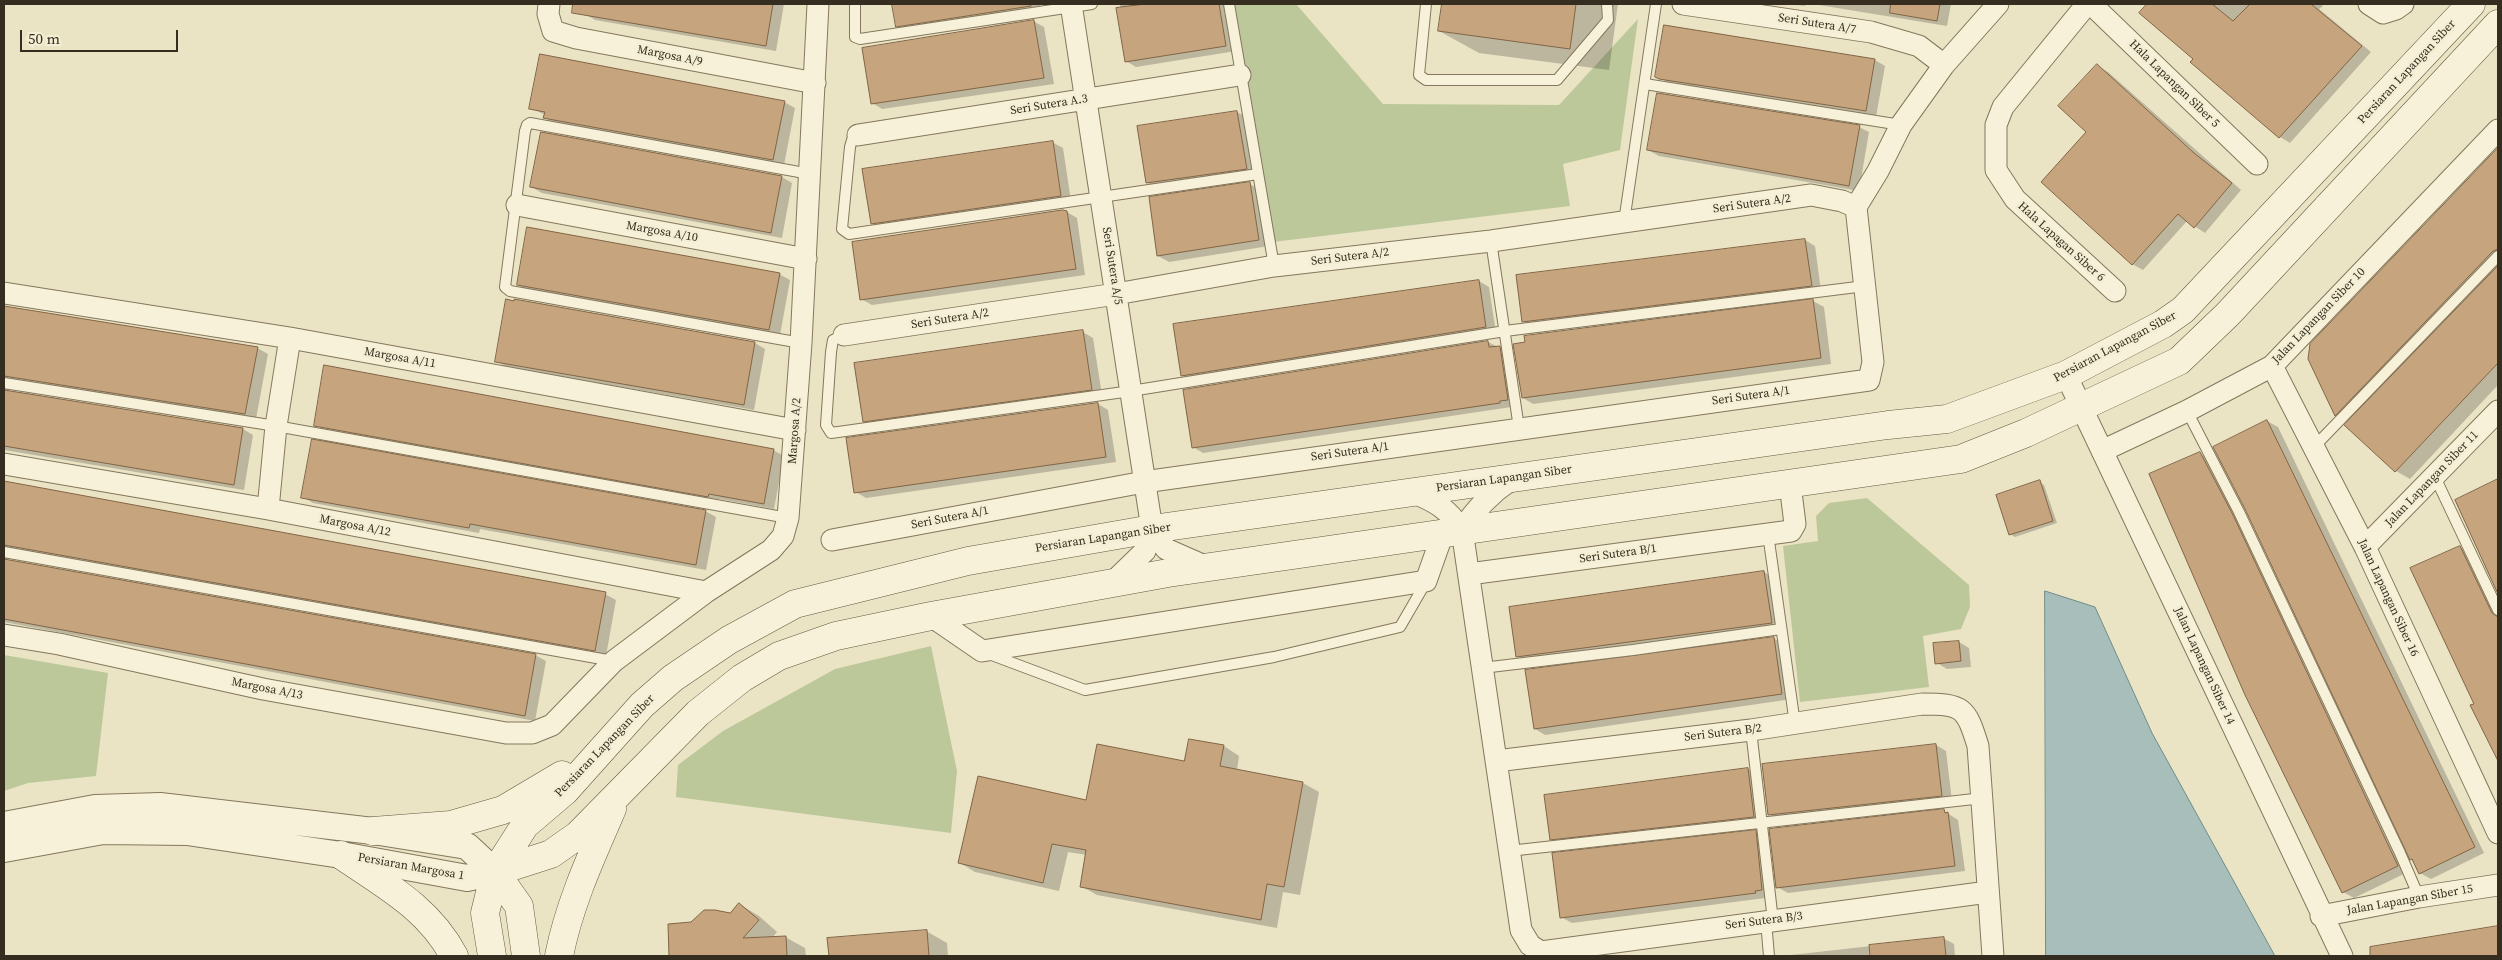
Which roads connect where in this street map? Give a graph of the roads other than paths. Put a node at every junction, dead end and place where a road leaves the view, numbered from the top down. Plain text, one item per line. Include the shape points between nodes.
1 (549, 4) edge
2 (818, 4) edge
3 (855, 4) edge
4 (1229, 4) edge
5 (1426, 4) edge
6 (1607, 4) edge
7 (1656, 4) edge
8 (1683, 4) edge
9 (1998, 4) edge
10 (2089, 4) edge
11 (2369, 4) edge
12 (2403, 4) edge
13 (2471, 4) edge
14 (1078, 5) edge
15 (2498, 24) edge
16 (1944, 65) junction
17 (1240, 75) junction
18 (815, 83) junction
19 (1645, 84) junction
20 (1086, 100) junction
21 (1901, 125) junction
22 (2498, 130) edge
23 (858, 135) joint
24 (2257, 164) dead end
25 (810, 174) junction
26 (1258, 174) junction
27 (1101, 197) junction
28 (517, 205) junction
29 (1856, 207) junction
30 (1624, 222) junction
31 (1491, 240) junction
32 (2498, 256) edge
33 (806, 259) junction
34 (1274, 266) junction
35 (1865, 286) junction
36 (2115, 291) dead end
37 (4, 293) edge
38 (1116, 294) junction
39 (1505, 331) junction
40 (844, 335) joint
41 (290, 338) junction
42 (801, 344) junction
43 (2272, 366) junction
44 (2066, 375) junction
45 (4, 383) edge
46 (1130, 391) junction
47 (2082, 408) junction
48 (2187, 411) junction
49 (2498, 411) edge
50 (276, 426) junction
51 (1519, 428) junction
52 (795, 430) junction
53 (2313, 448) junction
54 (2102, 451) junction
55 (4, 464) edge
56 (1514, 477) junction
57 (2435, 477) junction
58 (1144, 482) junction
59 (1790, 484) junction
60 (1412, 492) junction
61 (268, 509) junction
62 (788, 518) junction
63 (1152, 529) junction
64 (1452, 531) junction
65 (1768, 534) junction
66 (832, 540) dead end
67 (2364, 547) junction
68 (4, 552) edge
69 (1208, 567) junction
70 (1469, 574) junction
71 (1426, 581) junction
72 (1112, 583) junction
73 (706, 592) junction
74 (2498, 610) edge
75 (931, 616) junction
76 (1782, 629) junction
77 (4, 634) edge
78 (982, 651) junction
79 (614, 661) junction
80 (1482, 668) junction
81 (1795, 724) junction
82 (1750, 730) junction
83 (532, 733) joint
84 (614, 735) junction
85 (1496, 761) junction
86 (619, 794) junction
87 (1982, 798) junction
88 (1762, 822) junction
89 (4, 824) edge
90 (373, 832) junction
91 (2498, 833) edge
92 (4, 849) edge
93 (1509, 851) junction
94 (341, 855) junction
95 (495, 872) junction
96 (2498, 885) edge
97 (1988, 892) junction
98 (2419, 897) junction
99 (2321, 916) junction
100 (1769, 921) junction
101 (454, 956) edge
102 (492, 956) edge
103 (526, 956) edge
104 (559, 956) edge
105 (1769, 956) edge
106 (1993, 956) edge
107 (2342, 956) edge

1 - 18 street, Margosa A/9 via 553,31 576,38
2 - 18 street, Margosa A/2
3 - 14 lane via 856,37 860,39
4 - 17 lane
5 - 6 lane via 1419,75 1426,80 1557,80 1608,20
7 - 19 lane
8 - 16 street, Seri Sutera A/7 via 1871,32 1919,46
9 - 16 street
10 - 24 street, Hala Lapangan Siber 5
10 - 36 street, Hala Lapagan Siber 6 via 2004,107 1996,125 1996,170 2015,200
11 - 12 street via 2383,13 2396,10
13 - 44 main road, Persiaran Lapangan Siber via 2183,310 2163,324
14 - 20 street, Seri Sutera A/5
15 - 47 main road via 2228,314 2179,361
16 - 21 street
17 - 20 street, Seri Sutera A.3
17 - 26 lane
18 - 25 street, Margosa A/2
19 - 21 lane
19 - 30 lane
20 - 23 street, Seri Sutera A.3
20 - 27 street, Seri Sutera A/5
21 - 29 street
22 - 43 street, Jalan Lapangan Siber 10
23 - 27 lane via 850,147 842,217 842,229 849,234
25 - 28 lane via 530,123 525,131
25 - 33 street, Margosa A/2
26 - 27 lane
26 - 34 lane
27 - 38 street, Seri Sutera A/5
28 - 33 street, Margosa A/10
28 - 42 lane via 505,287 510,291
29 - 30 street, Seri Sutera A/2 via 1811,195
29 - 35 street
30 - 31 street, Seri Sutera A/2
31 - 34 street, Seri Sutera A/2
31 - 39 lane
32 - 53 lane
33 - 42 street, Margosa A/2
34 - 38 street, Seri Sutera A/2
35 - 39 lane
35 - 51 street, Seri Sutera A/1 via 1873,362 1869,380
37 - 41 street, Margosa A/11
38 - 40 street, Seri Sutera A/2
38 - 46 street, Seri Sutera A/5
39 - 46 lane
39 - 51 lane
40 - 46 lane via 833,340 831,352 826,425 831,433
41 - 50 street
41 - 52 street, Margosa A/11
42 - 52 street, Margosa A/2
43 - 48 street, Jalan Lapangan Siber 10
43 - 53 street, Jalan Lapangan Siber 16
44 - 47 street, Jalan Lapangan Siber 14
44 - 56 main road, Persiaran Lapangan Siber via 1947,419
45 - 50 lane
46 - 58 street, Seri Sutera A/5
47 - 54 street, Jalan Lapangan Siber 14
47 - 59 main road via 1961,460
48 - 54 street, Jalan Lapangan Siber 10
48 - 98 lane via 2243,521
49 - 57 street, Jalan Lapangan Siber 11
50 - 61 street
50 - 62 lane
51 - 58 street, Seri Sutera A/1
52 - 62 street, Margosa A/2
53 - 67 street, Jalan Lapangan Siber 16
54 - 99 street, Jalan Lapangan Siber 14
55 - 61 street, Margosa A/12
56 - 60 main road, Persiaran Lapangan Siber
56 - 64 street via 1492,492
57 - 67 street, Jalan Lapangan Siber 11
57 - 74 lane
58 - 63 street, Seri Sutera A/5
58 - 66 street, Seri Sutera A/1
59 - 64 main road
59 - 65 street, Seri Sutera B/1 via 1795,524 1791,531
60 - 63 main road, Persiaran Lapangan Siber
60 - 64 street via 1449,511
61 - 73 street, Margosa A/12
62 - 73 street, Margosa A/2 via 783,536 771,550
63 - 69 street via 1166,549
63 - 72 street via 1145,551
63 - 84 main road, Persiaran Lapangan Siber via 968,561 795,604 729,640 673,678 642,704
64 - 69 main road
64 - 70 street
64 - 71 street
65 - 70 street, Seri Sutera B/1
65 - 76 lane
67 - 91 street, Jalan Lapangan Siber 16
68 - 79 lane
69 - 72 main road
70 - 80 street
71 - 78 street
71 - 78 lane via 1400,627 1274,657 1085,690
72 - 75 main road
73 - 79 street, Margosa A/2
75 - 78 street
75 - 86 main road via 836,636 779,656 742,678 698,713
76 - 80 lane
76 - 81 lane
77 - 83 street, Margosa A/13 via 263,689 506,733
79 - 83 street, Margosa A/2 via 552,726
80 - 85 street
81 - 82 street, Seri Sutera B/2
81 - 87 street, Seri Sutera B/2 via 1922,704 1950,704 1969,717 1978,746
82 - 85 street, Seri Sutera B/2
82 - 88 lane
84 - 90 main road via 552,783 503,810 451,826
84 - 95 main road, Persiaran Lapangan Siber via 565,791 525,825
85 - 93 street
86 - 95 main road via 578,835 551,854
86 - 104 main road via 584,875 563,932
87 - 88 lane
87 - 97 street
88 - 93 lane
88 - 100 lane
89 - 90 street, Persiaran Margosa 1 via 95,808 160,806
90 - 95 street, Persiaran Margosa 1 via 467,846
92 - 94 street, Persiaran Margosa 1 via 103,831 187,832
93 - 100 street, Seri Sutera B/3 via 1521,930 1530,944 1541,952
94 - 95 street, Persiaran Margosa 1 via 467,878
94 - 101 main road via 413,904 443,935
95 - 102 main road, Persiaran Lapangan Siber via 485,913
95 - 103 main road via 519,906
96 - 98 street, Jalan Lapangan Siber 15
97 - 100 street, Seri Sutera B/3
97 - 106 street
98 - 99 street, Jalan Lapangan Siber 15
99 - 107 street, Jalan Lapangan Siber 14
100 - 105 lane

